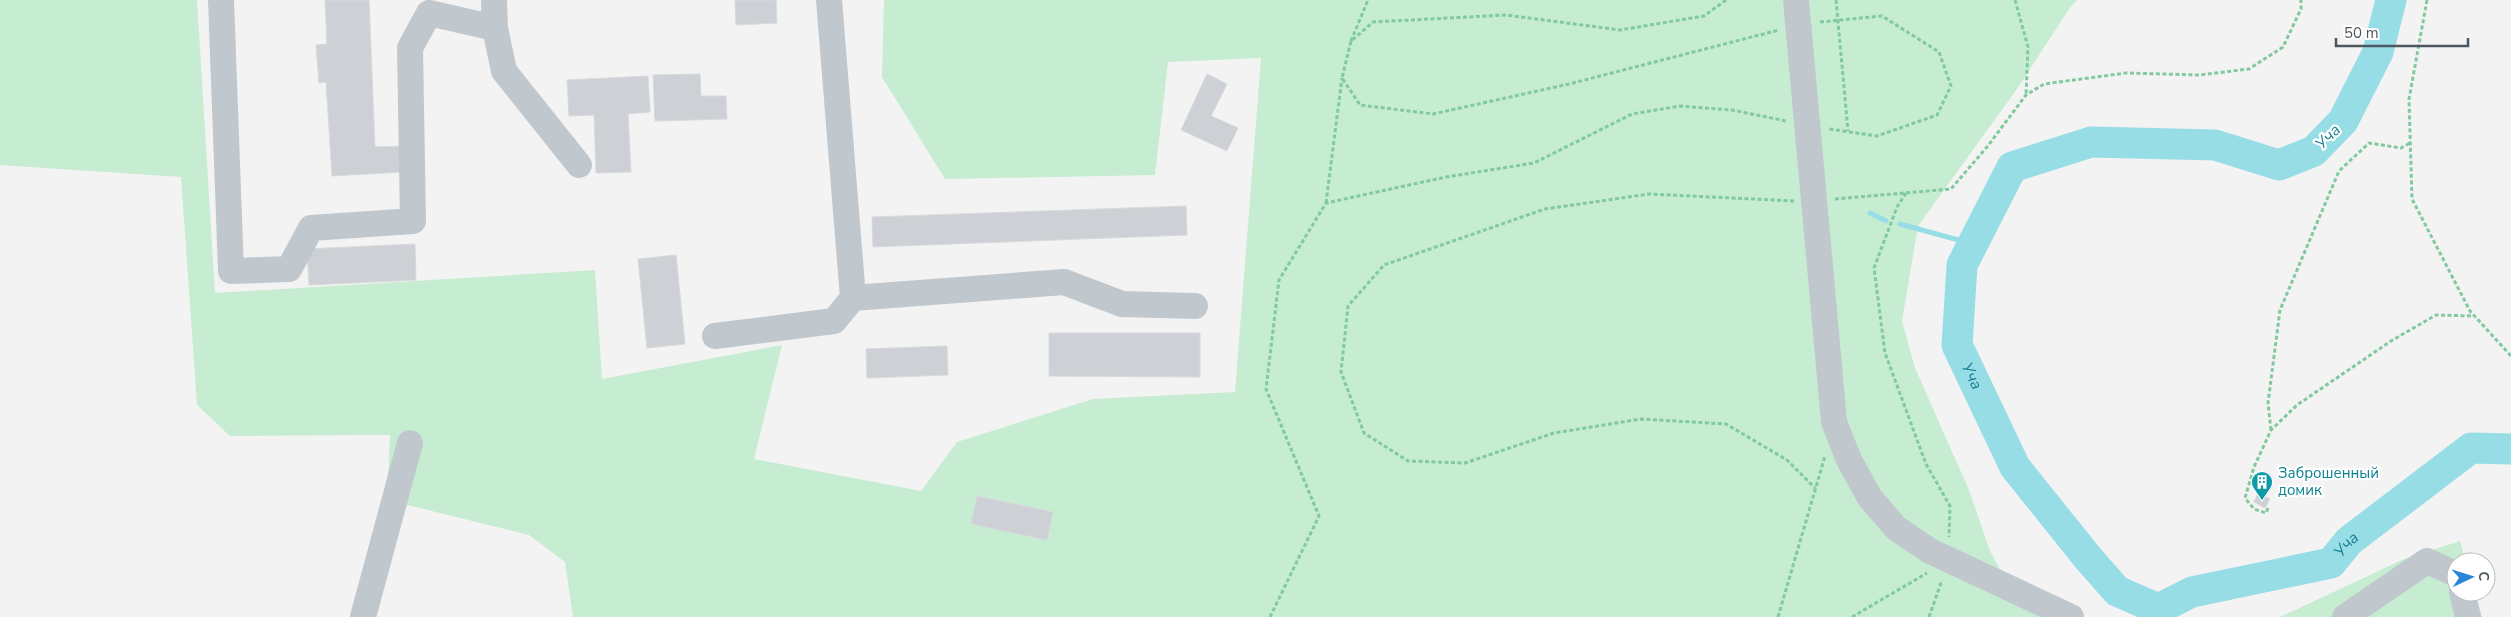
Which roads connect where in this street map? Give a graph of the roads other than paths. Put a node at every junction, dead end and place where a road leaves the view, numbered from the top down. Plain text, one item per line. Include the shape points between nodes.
1 (221, 0) edge
2 (494, 0) edge
3 (829, 0) edge
4 (428, 6) edge
5 (1797, 13) edge
6 (495, 28) junction
7 (579, 165) dead end
8 (853, 298) junction
9 (1195, 306) dead end
10 (715, 336) dead end
11 (410, 443) dead end
12 (2446, 569) edge
13 (2464, 602) edge
14 (363, 617) edge
15 (2071, 617) edge
16 (2345, 617) edge
17 (2468, 617) edge

1 - 4 lane via 231,271 290,269 311,228 413,221 410,48
2 - 6 lane
3 - 8 lane
4 - 6 lane
5 - 15 lane via 1834,422 1849,460 1870,498 1896,528 1930,551
6 - 7 lane via 504,71
8 - 9 lane via 1064,282 1122,304
8 - 10 lane via 834,321
11 - 14 lane
12 - 16 lane via 2427,560
13 - 17 lane

